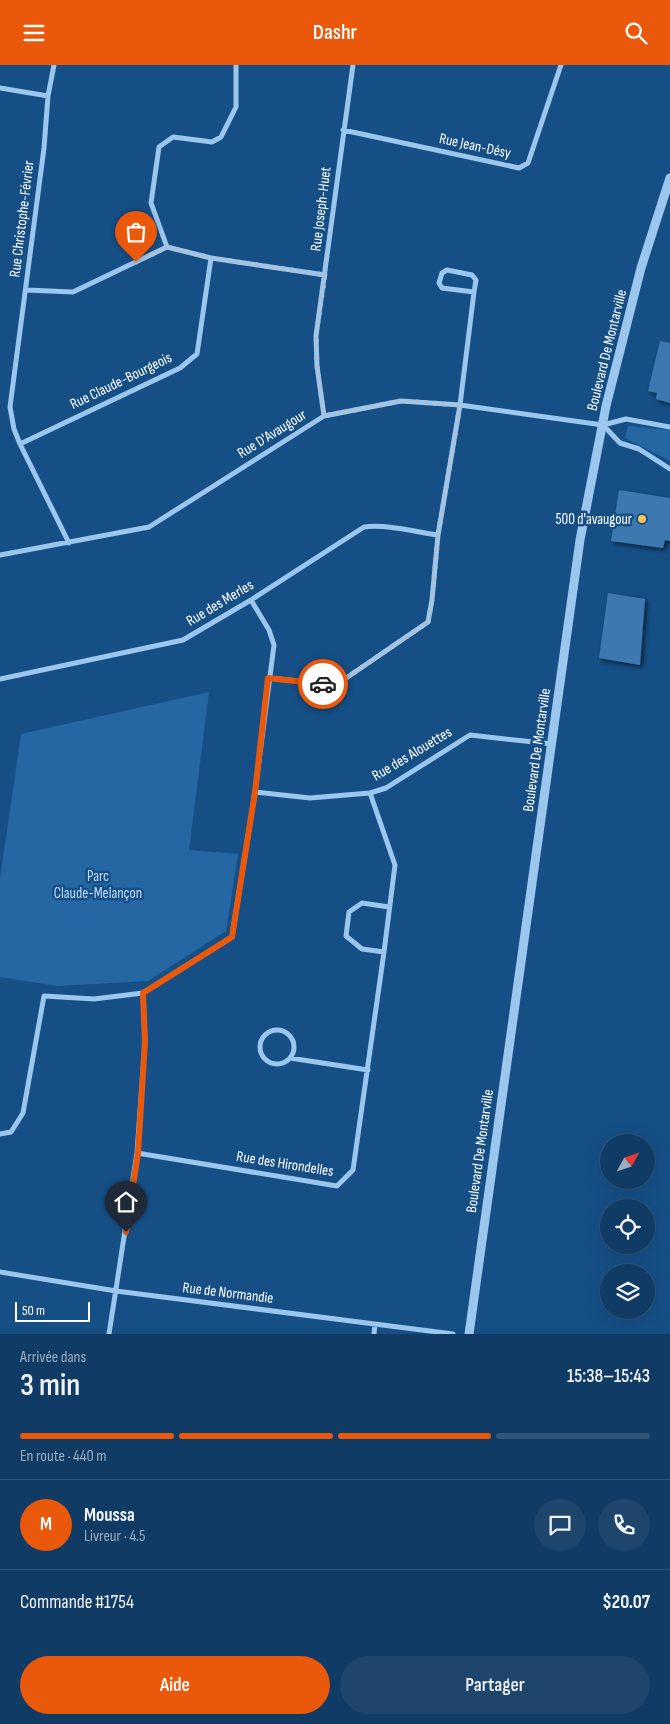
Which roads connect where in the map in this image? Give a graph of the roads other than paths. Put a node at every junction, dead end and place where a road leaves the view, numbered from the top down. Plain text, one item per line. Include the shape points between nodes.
1 (54, 65) edge
2 (236, 65) edge
3 (353, 65) edge
4 (561, 65) edge
5 (0, 88) edge
6 (48, 96) junction
7 (343, 130) junction
8 (670, 178) edge
9 (167, 247) junction
10 (211, 258) junction
11 (325, 275) junction
12 (26, 290) junction
13 (474, 292) junction
14 (460, 405) junction
15 (324, 416) junction
16 (603, 425) junction
17 (670, 427) edge
18 (20, 444) junction
19 (670, 469) edge
20 (438, 535) junction
21 (70, 543) junction
22 (0, 555) edge
23 (251, 600) junction
24 (268, 678) junction
25 (0, 679) edge
26 (552, 744) junction
27 (255, 792) junction
28 (370, 793) junction
29 (389, 907) junction
30 (384, 953) junction
31 (143, 993) junction
32 (290, 1058) junction
33 (368, 1070) junction
34 (0, 1134) edge
35 (138, 1153) junction
36 (0, 1272) edge
37 (116, 1291) junction
38 (375, 1324) junction
39 (110, 1334) edge
40 (374, 1334) edge
41 (453, 1334) edge
42 (468, 1334) edge

1 - 6 street, Rue Christophe-Février
2 - 9 street via 236,107 221,137 212,143 173,137 159,147 151,203
3 - 7 street, Rue Joseph-Huet
4 - 7 street, Rue Jean-Désy via 528,163 519,168
5 - 6 street
6 - 12 street, Rue Christophe-Février
7 - 11 street, Rue Joseph-Huet
8 - 16 street, Boulevard De Montarville via 641,268
9 - 10 street
9 - 12 street via 73,292
10 - 11 street
10 - 18 street, Rue Claude-Bourgeois via 197,354 180,367
11 - 15 street, Rue Joseph-Huet via 316,335
12 - 18 street, Rue Christophe-Février via 10,407
13 - 13 street via 442,288 439,283 442,273 447,270 472,275 476,280
13 - 14 street
14 - 15 street, Rue D'Avaugour via 401,401
14 - 16 street, Rue D'Avaugour
14 - 20 street
15 - 21 street, Rue D'Avaugour via 149,527
16 - 17 street, Rue D'Avaugour via 626,419
16 - 19 street via 620,443 639,449
16 - 26 street, Boulevard De Montarville via 580,540
18 - 21 street, Rue Christophe-Février
20 - 23 street, Rue des Merles via 364,527
20 - 24 street via 428,622 336,685
21 - 22 street, Rue D'Avaugour
23 - 24 street via 269,629 274,645
23 - 25 street, Rue des Merles via 183,640
24 - 27 street
26 - 28 street, Rue des Alouettes via 470,735 386,788
26 - 42 street, Boulevard De Montarville
27 - 28 street, Rue des Alouettes via 310,798
27 - 31 street via 232,937
28 - 29 street, Rue des Hirondelles via 395,865
29 - 30 street, Rue des Hirondelles
29 - 30 street via 362,903 349,912 346,936 362,949
30 - 33 street, Rue des Hirondelles
31 - 34 street via 94,999 44,996 23,1113 11,1132
31 - 35 street via 145,1042
32 - 32 street via 294,1048 288,1034 273,1029 263,1036 259,1047 264,1058 274,1064
32 - 33 street
33 - 35 street, Rue des Hirondelles via 353,1170 337,1186
35 - 37 street
36 - 37 street, Rue de Normandie
37 - 38 street, Rue de Normandie
37 - 39 street
38 - 40 street
38 - 41 street, Rue de Normandie

